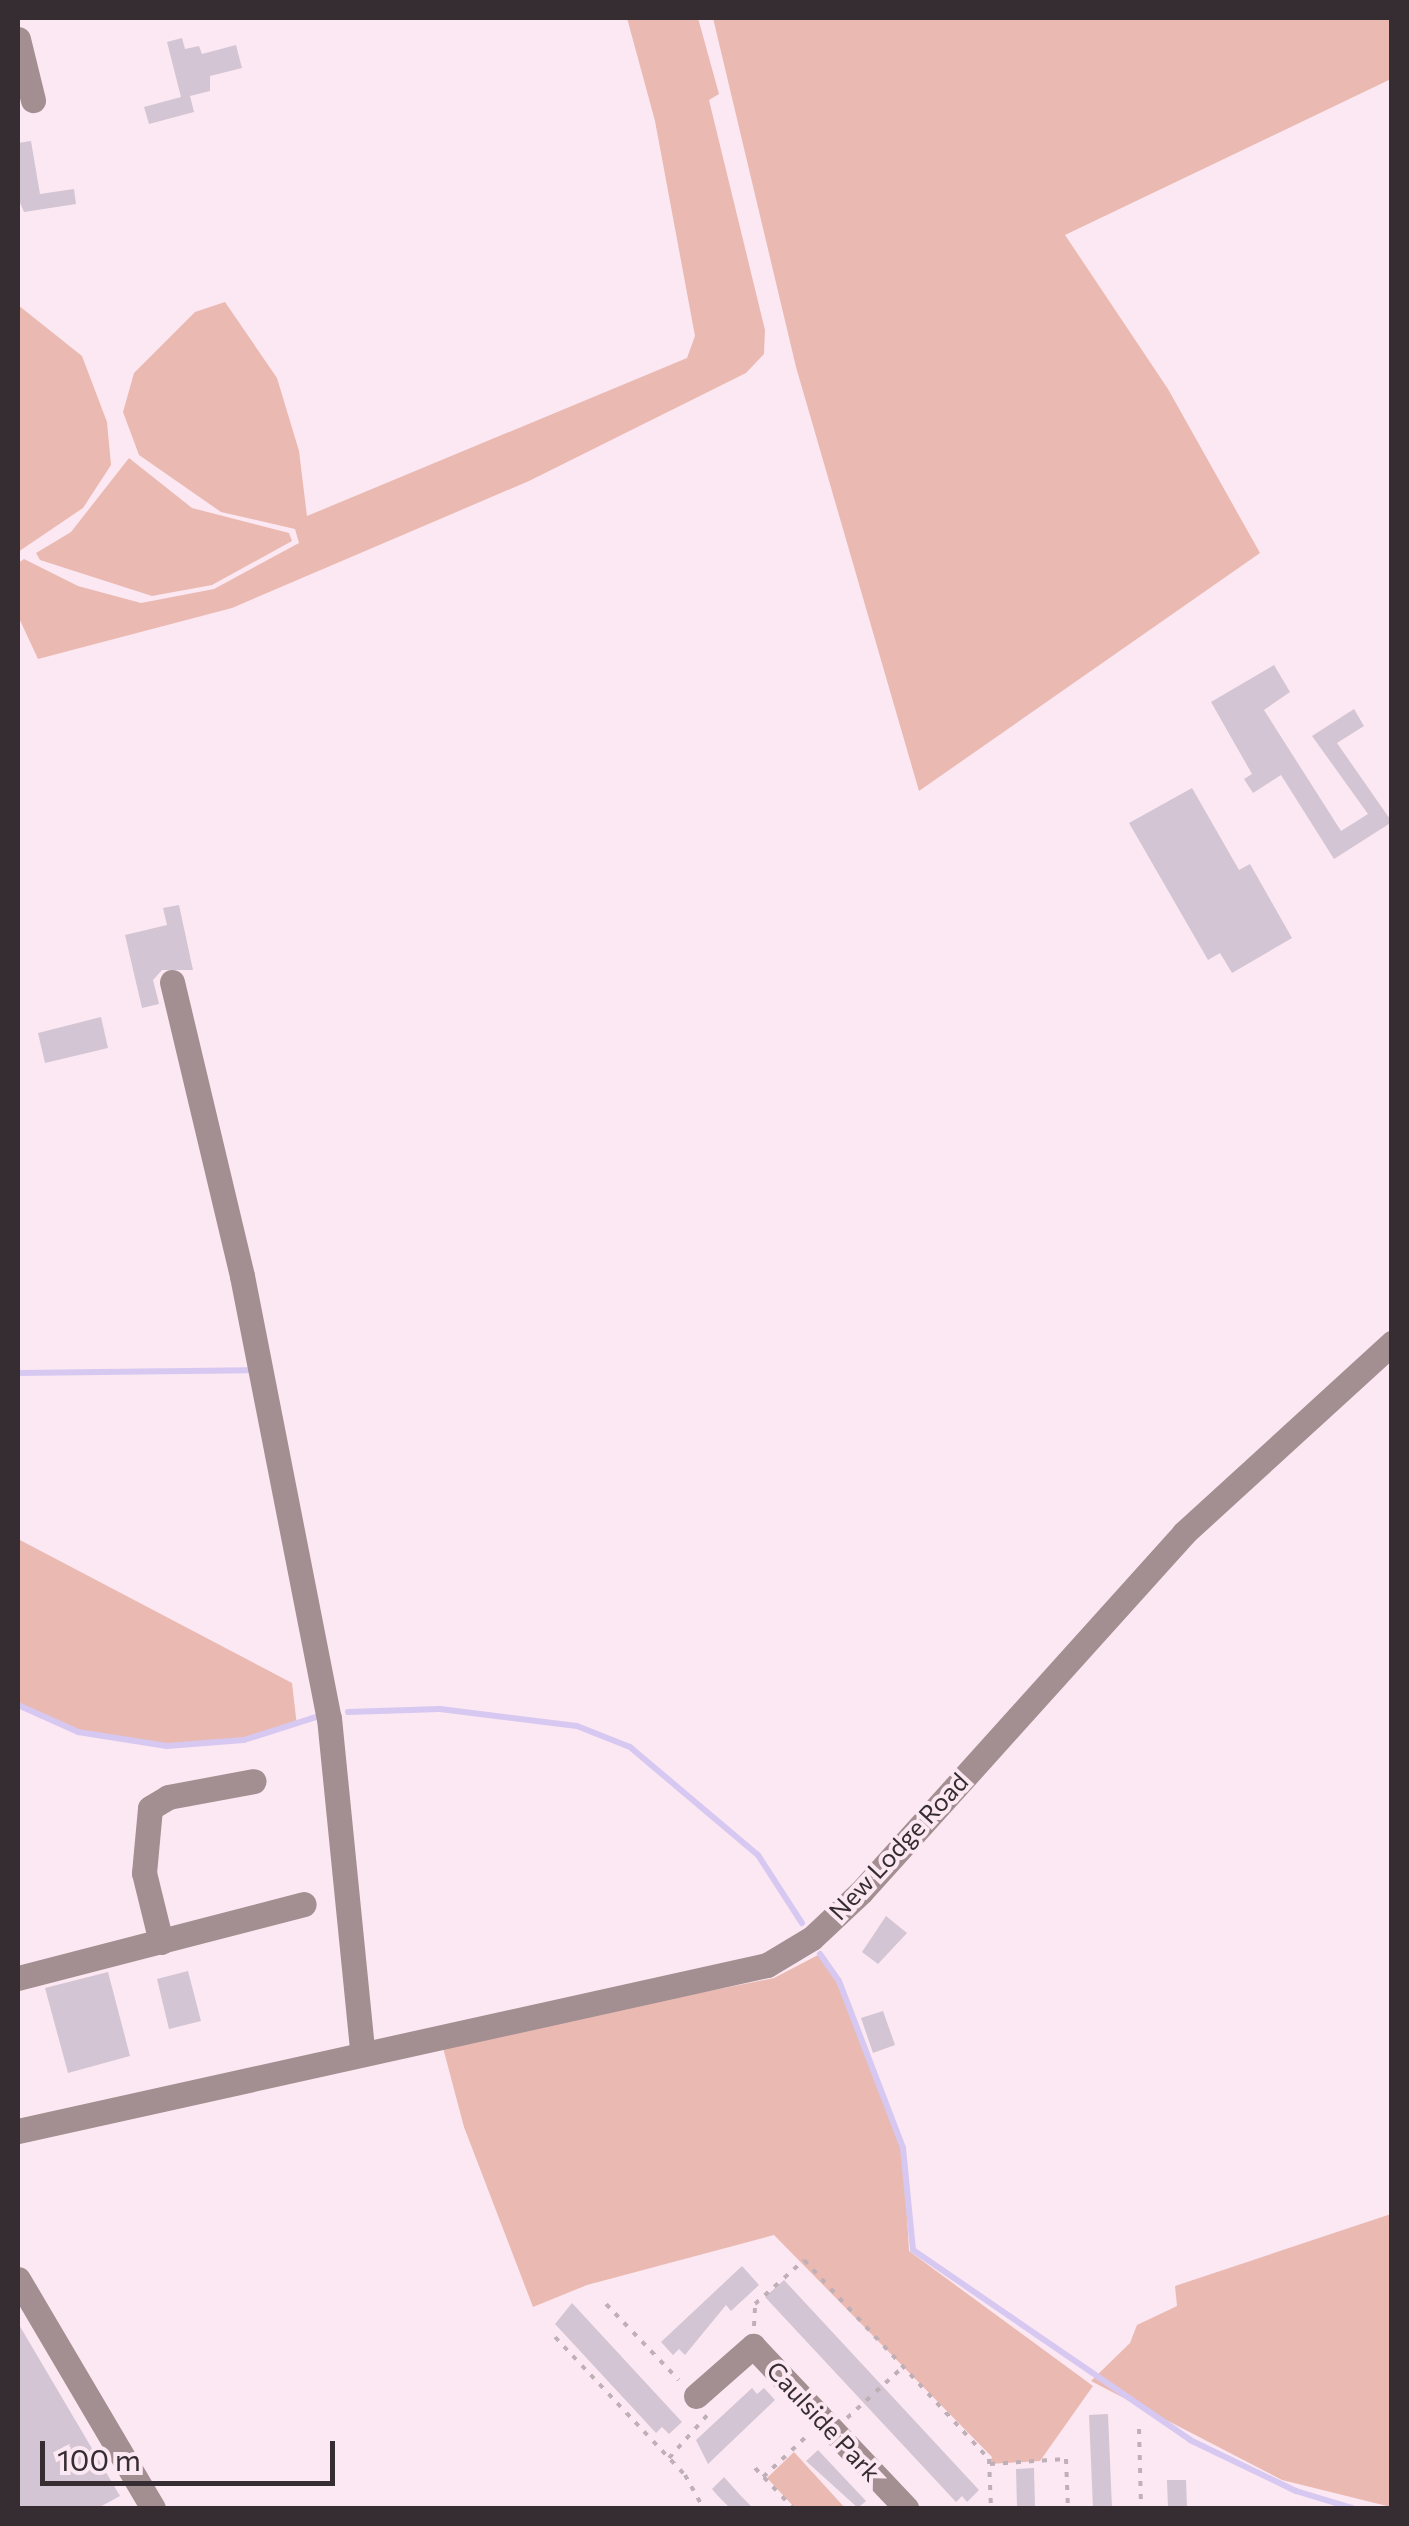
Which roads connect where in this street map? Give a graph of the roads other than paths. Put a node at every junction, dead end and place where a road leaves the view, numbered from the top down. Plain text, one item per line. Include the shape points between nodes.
1 (18, 40) edge
2 (33, 100) dead end
3 (172, 982) dead end
4 (1392, 1343) edge
5 (254, 1781) dead end
6 (304, 1904) dead end
7 (161, 1942) junction
8 (18, 1978) edge
9 (362, 2050) junction
10 (18, 2130) edge
11 (18, 2279) edge
12 (696, 2396) road end
13 (152, 2508) edge
14 (906, 2508) edge

1 - 2 street
3 - 9 street via 242,1276 329,1718
4 - 9 street, New Lodge Road via 1184,1533 812,1938 768,1965
5 - 7 street via 168,1797 150,1808 144,1873
6 - 7 street
7 - 8 street
9 - 10 street, New Lodge Road
11 - 13 street
12 - 14 street, Caulside Park via 753,2346

